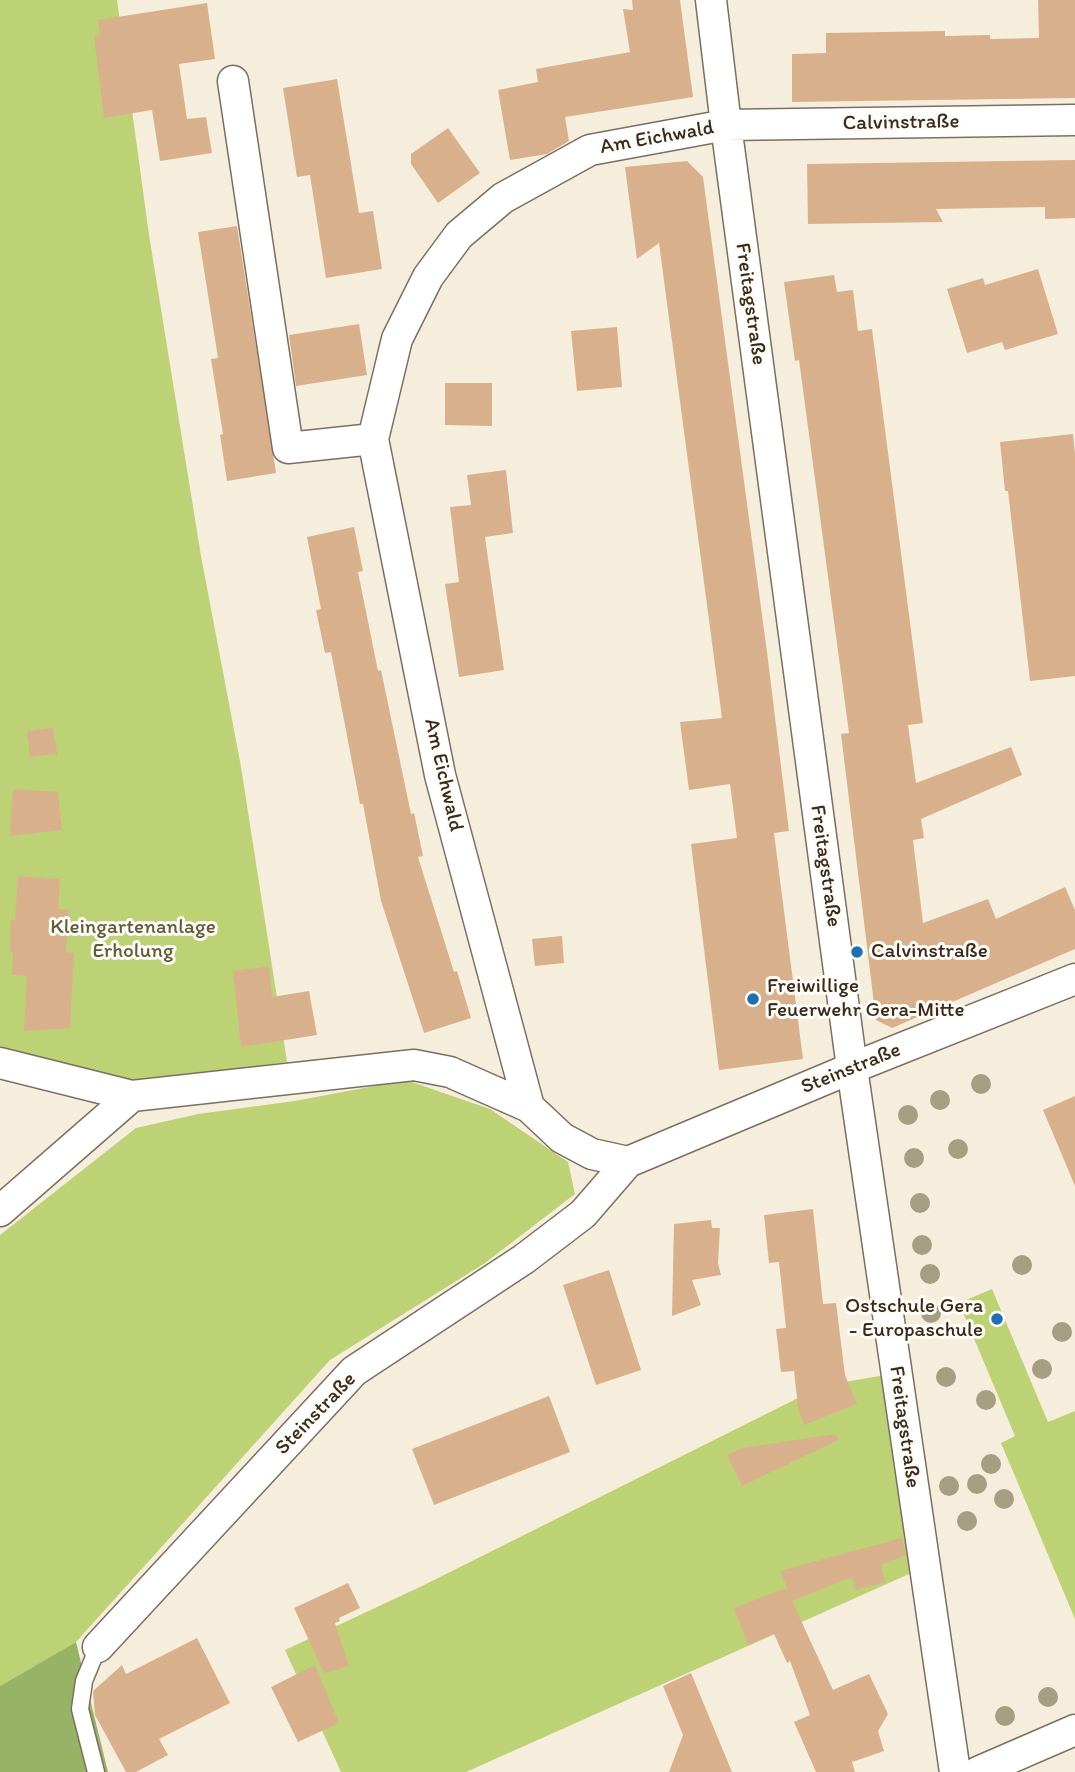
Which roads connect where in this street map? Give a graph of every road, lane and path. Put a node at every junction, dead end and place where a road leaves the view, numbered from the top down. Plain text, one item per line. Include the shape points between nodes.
1 (711, 0) edge
2 (233, 81) dead end
3 (1075, 120) edge
4 (726, 125) junction
5 (373, 439) junction
6 (1075, 979) edge
7 (0, 1063) edge
8 (852, 1068) junction
9 (132, 1096) junction
10 (529, 1107) junction
11 (628, 1162) junction
12 (0, 1211) edge
13 (98, 1647) joint
14 (1075, 1730) edge
15 (96, 1772) edge
16 (955, 1772) edge
17 (978, 1772) edge

1 - 4 street, Freitagstraße
2 - 5 street via 288,448
3 - 4 street, Calvinstraße
4 - 5 street, Am Eichwald via 590,150 503,198 459,236 428,277 397,339
4 - 8 street, Freitagstraße
5 - 10 street, Am Eichwald via 440,775
6 - 8 street, Steinstraße
7 - 9 street
8 - 11 street, Steinstraße
8 - 16 street, Freitagstraße
9 - 10 street via 414,1065 450,1072
9 - 12 street
10 - 11 street via 562,1138 592,1154
11 - 13 street, Steinstraße via 583,1214 524,1259 354,1371
13 - 15 lane via 84,1681 80,1709
14 - 17 street

